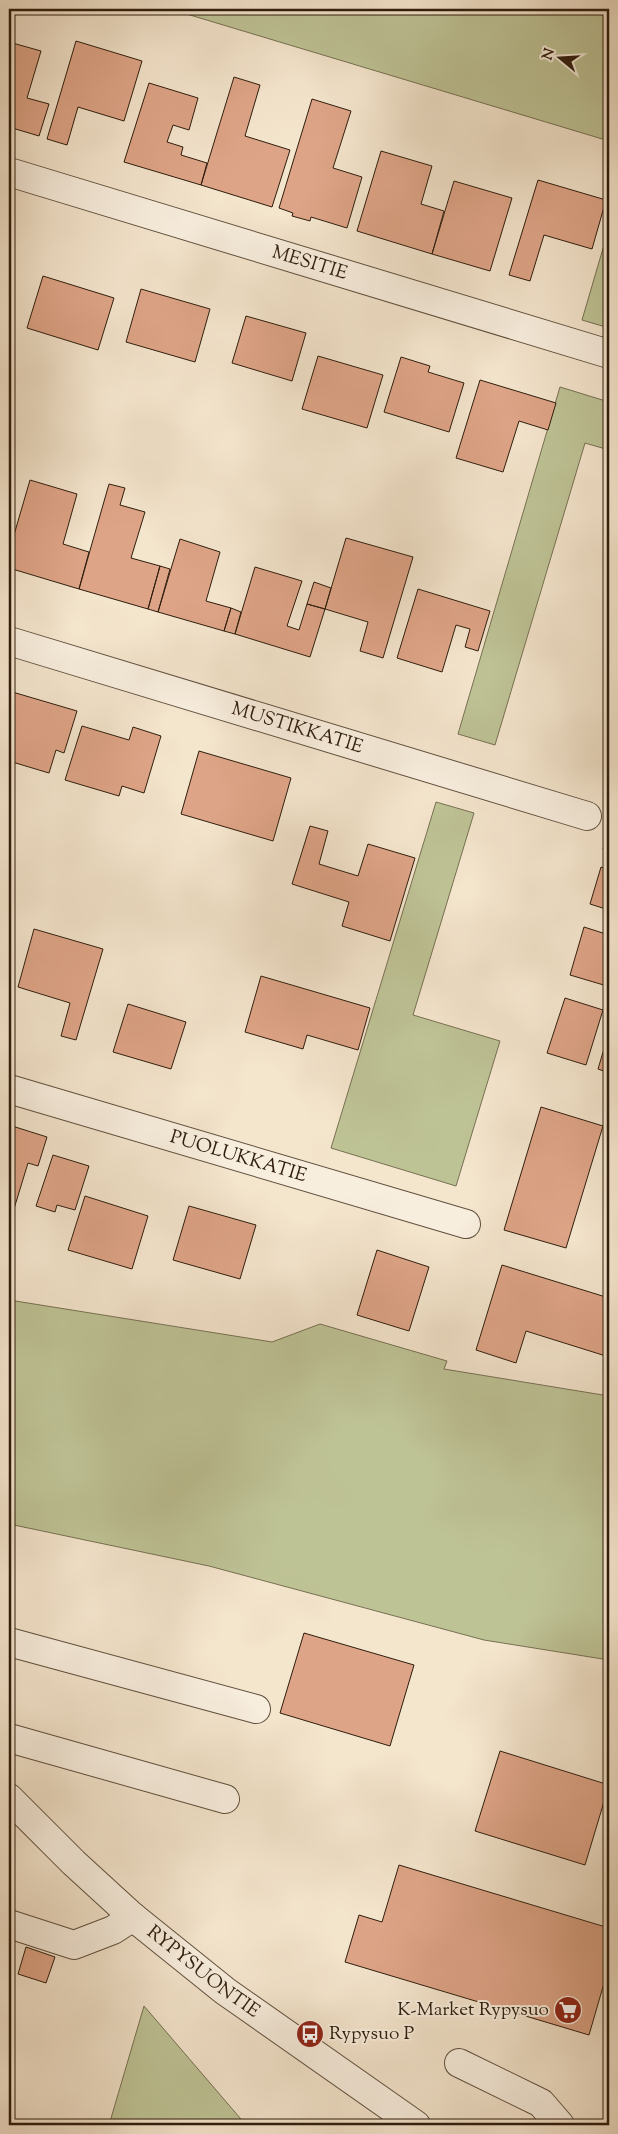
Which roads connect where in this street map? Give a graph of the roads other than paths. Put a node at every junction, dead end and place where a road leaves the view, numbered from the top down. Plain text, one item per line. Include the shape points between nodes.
1 (9, 172) edge
2 (609, 354) edge
3 (9, 640) edge
4 (587, 816) dead end
5 (9, 1089) edge
6 (466, 1224) dead end
7 (9, 1642) edge
8 (256, 1709) dead end
9 (9, 1738) edge
10 (9, 1798) edge
11 (225, 1799) dead end
12 (134, 1917) junction
13 (9, 1924) edge
14 (459, 2063) dead end
15 (416, 2125) edge
16 (560, 2125) edge

1 - 2 street, MESITIE
3 - 4 street, MUSTIKKATIE
5 - 6 street, PUOLUKKATIE
7 - 8 street
9 - 11 street
10 - 12 street, RYPYSUONTIE
12 - 13 street via 113,1930 74,1945
12 - 15 street, RYPYSUONTIE via 234,1998
14 - 16 street via 540,2103

